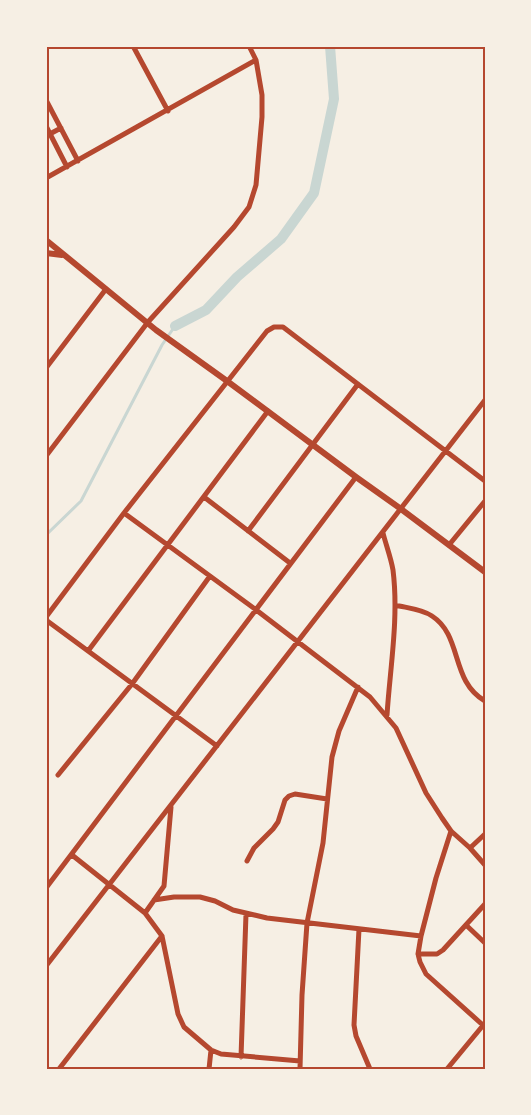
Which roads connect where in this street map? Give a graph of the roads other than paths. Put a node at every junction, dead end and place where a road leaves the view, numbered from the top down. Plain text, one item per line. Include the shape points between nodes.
1 (133, 46) edge
2 (249, 46) edge
3 (256, 60) junction
4 (46, 100) edge
5 (168, 111) junction
6 (46, 126) edge
7 (61, 128) junction
8 (48, 135) edge
9 (67, 140) junction
10 (56, 146) junction
11 (78, 161) junction
12 (67, 167) junction
13 (46, 178) edge
14 (46, 240) edge
15 (46, 253) edge
16 (69, 258) junction
17 (106, 288) junction
18 (148, 322) junction
19 (46, 368) edge
20 (227, 381) junction
21 (358, 384) junction
22 (485, 400) edge
23 (268, 412) junction
24 (312, 445) junction
25 (446, 451) junction
26 (46, 456) edge
27 (356, 478) junction
28 (485, 481) edge
29 (204, 497) junction
30 (485, 501) edge
31 (402, 509) junction
32 (124, 513) junction
33 (248, 531) junction
34 (383, 533) junction
35 (167, 545) junction
36 (450, 545) junction
37 (290, 563) junction
38 (485, 572) edge
39 (210, 576) junction
40 (394, 605) junction
41 (255, 609) junction
42 (46, 619) edge
43 (298, 643) junction
44 (88, 651) junction
45 (132, 684) junction
46 (358, 687) junction
47 (485, 701) edge
48 (175, 715) junction
49 (387, 715) junction
50 (217, 746) junction
51 (58, 775) dead end
52 (327, 799) junction
53 (171, 806) junction
54 (451, 831) junction
55 (485, 834) edge
56 (470, 848) junction
57 (72, 855) junction
58 (247, 861) dead end
59 (485, 865) edge
60 (109, 885) junction
61 (46, 888) edge
62 (154, 900) junction
63 (485, 904) edge
64 (145, 913) junction
65 (246, 914) junction
66 (306, 923) junction
67 (466, 925) junction
68 (360, 929) junction
69 (162, 936) junction
70 (421, 936) junction
71 (485, 943) edge
72 (418, 954) junction
73 (46, 966) edge
74 (484, 1025) edge
75 (211, 1050) junction
76 (241, 1057) junction
77 (300, 1061) junction
78 (448, 1068) edge
79 (59, 1069) edge
80 (210, 1069) edge
81 (300, 1069) edge
82 (370, 1069) edge

1 - 5 street
2 - 3 street
3 - 5 street
3 - 18 street via 262,116 254,197 244,216
4 - 7 street
5 - 11 street
6 - 8 street
7 - 8 street
7 - 9 street
8 - 10 street
9 - 10 street
9 - 11 street
10 - 12 street
11 - 12 street
12 - 13 street
14 - 16 street
15 - 16 street
16 - 17 street
17 - 18 street
17 - 19 street
18 - 20 street
18 - 26 street
20 - 21 street via 267,331 283,327
20 - 23 street
20 - 32 street
21 - 24 street
21 - 25 street
22 - 25 street
23 - 24 street
23 - 29 street
24 - 27 street
24 - 33 street
25 - 28 street
25 - 31 street
27 - 31 street
27 - 37 street
29 - 33 street
29 - 35 street
30 - 36 street
31 - 34 street
31 - 36 street
32 - 35 street
32 - 42 street
33 - 37 street
34 - 40 street via 392,568
34 - 43 street
35 - 39 street
35 - 44 street
36 - 38 street
37 - 41 street
39 - 41 street
39 - 45 street
40 - 47 street via 426,613 442,625 466,683 476,696
40 - 49 street
41 - 43 street
41 - 48 street
42 - 44 street
43 - 46 street
43 - 50 street
44 - 45 street
45 - 48 street
45 - 51 street
46 - 49 street
46 - 52 street via 339,731
48 - 50 street
48 - 57 street
49 - 54 street via 426,793
50 - 53 street
52 - 58 street via 289,796 278,822 254,848
52 - 66 street via 323,843
53 - 60 street
53 - 62 street via 164,886
54 - 56 street
54 - 70 street
55 - 56 street
56 - 59 street
57 - 60 street
57 - 61 street
60 - 64 street
60 - 73 street
62 - 64 street
62 - 65 street via 200,897
63 - 67 street
64 - 69 street
65 - 66 street
65 - 76 street
66 - 68 street
66 - 77 street
67 - 71 street
67 - 72 street via 437,954
68 - 70 street
68 - 82 street via 354,1025
69 - 75 street via 178,1014 184,1027
69 - 79 street
70 - 72 street
72 - 74 street via 426,974
74 - 78 street
75 - 76 street
75 - 80 street
76 - 77 street
77 - 81 street

